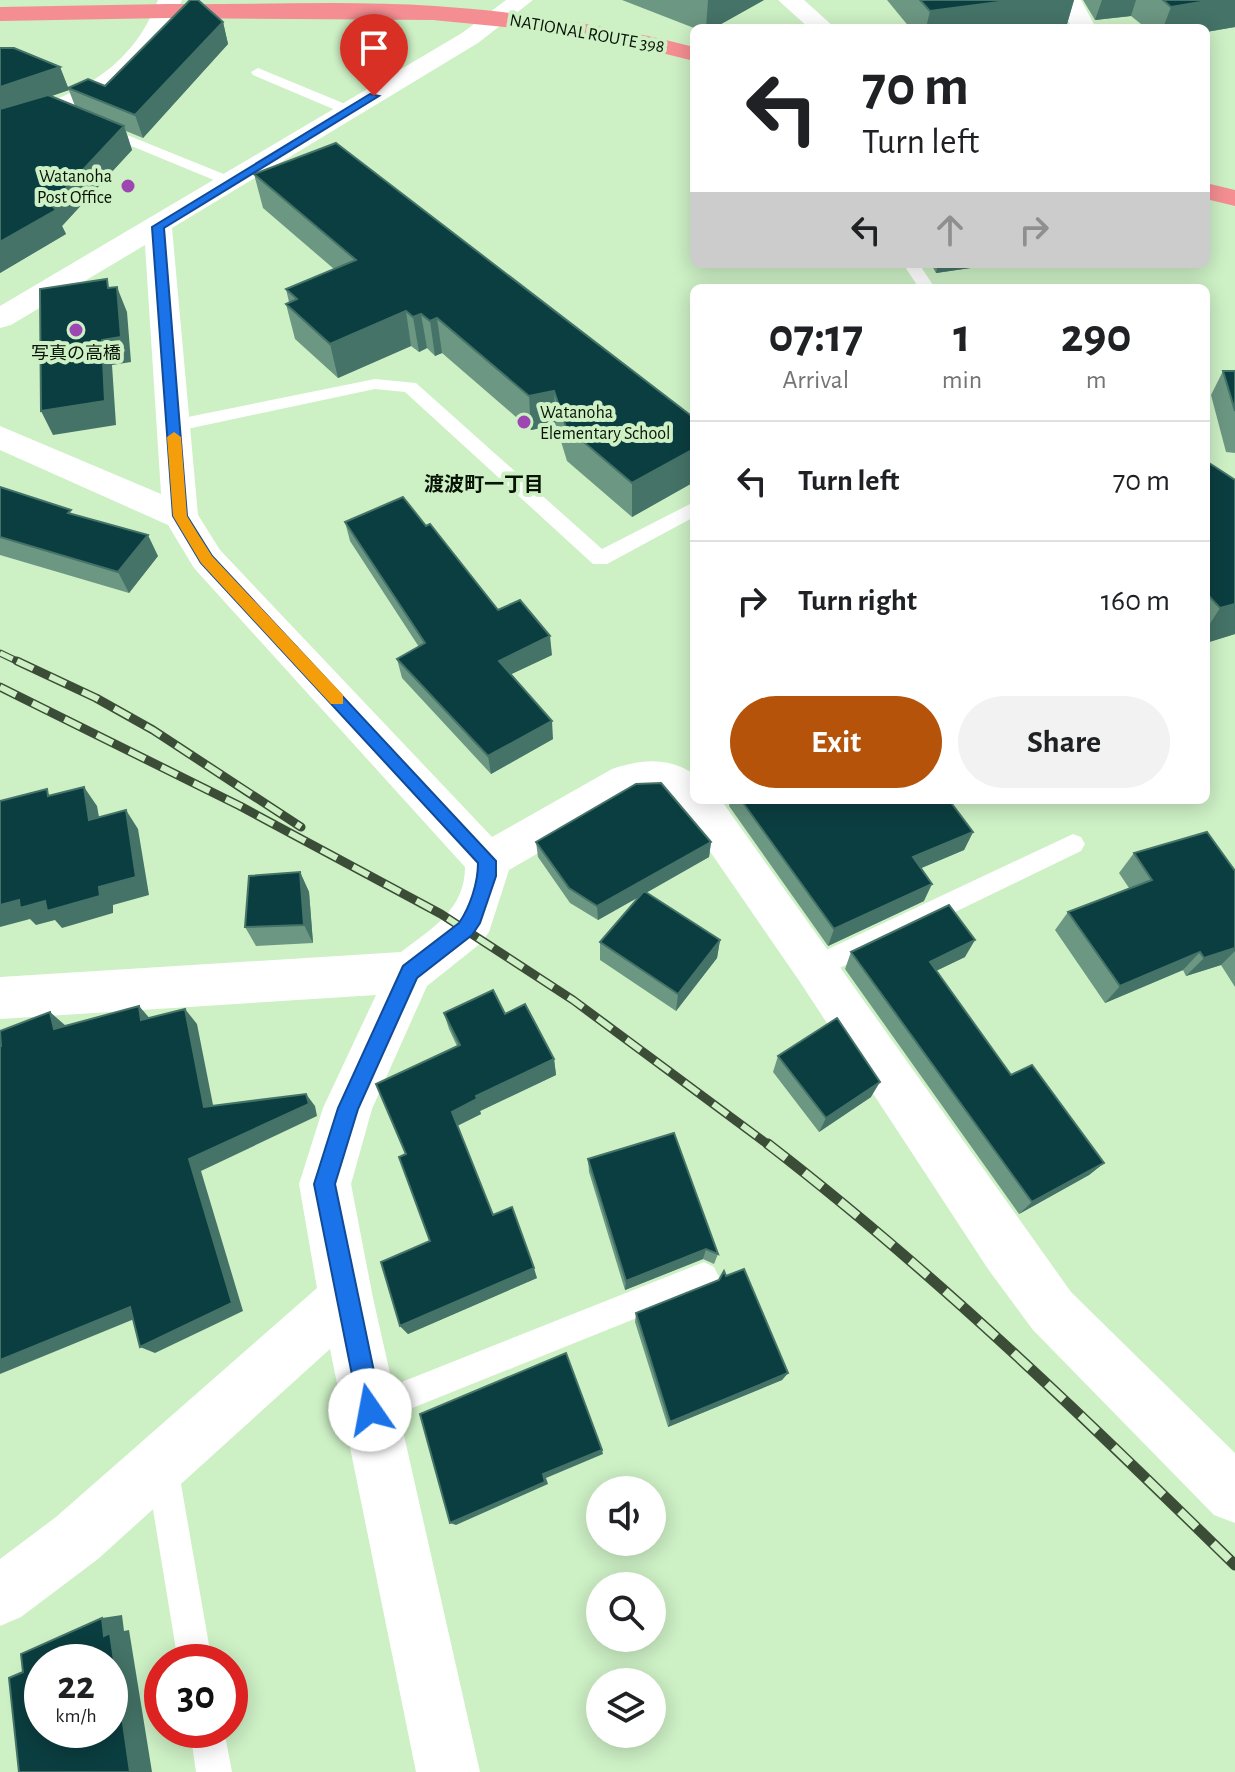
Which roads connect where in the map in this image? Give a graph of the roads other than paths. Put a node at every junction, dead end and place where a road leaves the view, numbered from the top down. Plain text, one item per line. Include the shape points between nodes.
1 (521, 0) edge
2 (790, 0) edge
3 (1069, 0) edge
4 (168, 6) edge
5 (0, 14) edge
6 (498, 17) junction
7 (818, 24) edge
8 (1082, 24) edge
9 (690, 53) edge
10 (258, 72) dead end
11 (350, 111) junction
12 (83, 121) edge
13 (0, 125) edge
14 (231, 182) junction
15 (1210, 192) edge
16 (1235, 198) edge
17 (158, 227) junction
18 (0, 319) edge
19 (173, 426) junction
20 (0, 437) edge
21 (690, 511) edge
22 (180, 516) junction
23 (690, 794) edge
24 (699, 804) edge
25 (1073, 844) dead end
26 (487, 861) junction
27 (816, 967) junction
28 (410, 972) junction
29 (0, 998) edge
30 (704, 1277) edge
31 (346, 1298) junction
32 (370, 1410) junction
33 (161, 1462) junction
34 (1235, 1494) edge
35 (0, 1596) edge
36 (192, 1644) edge
37 (210, 1748) edge
38 (214, 1772) edge
39 (448, 1772) edge

1 - 6 street
2 - 7 street
3 - 8 street
4 - 5 highway, NATIONAL ROUTE 398
4 - 6 highway, NATIONAL ROUTE 398
4 - 13 street via 146,51 125,71 61,112
6 - 9 highway, NATIONAL ROUTE 398 via 614,34
6 - 11 street
10 - 11 lane
11 - 14 street
12 - 14 lane
14 - 17 street
15 - 16 highway
17 - 18 street
17 - 19 street
19 - 21 lane via 375,384 410,387 600,559
19 - 22 street
20 - 22 street
22 - 26 street via 207,559
23 - 26 street via 665,777 627,781
24 - 27 street
25 - 27 lane
26 - 28 street via 473,918
27 - 34 street via 1052,1311
28 - 29 street
28 - 31 street via 348,1108 325,1184
30 - 32 lane
31 - 32 street
31 - 33 street
32 - 39 street
33 - 35 street via 77,1538
33 - 36 lane
37 - 38 lane

